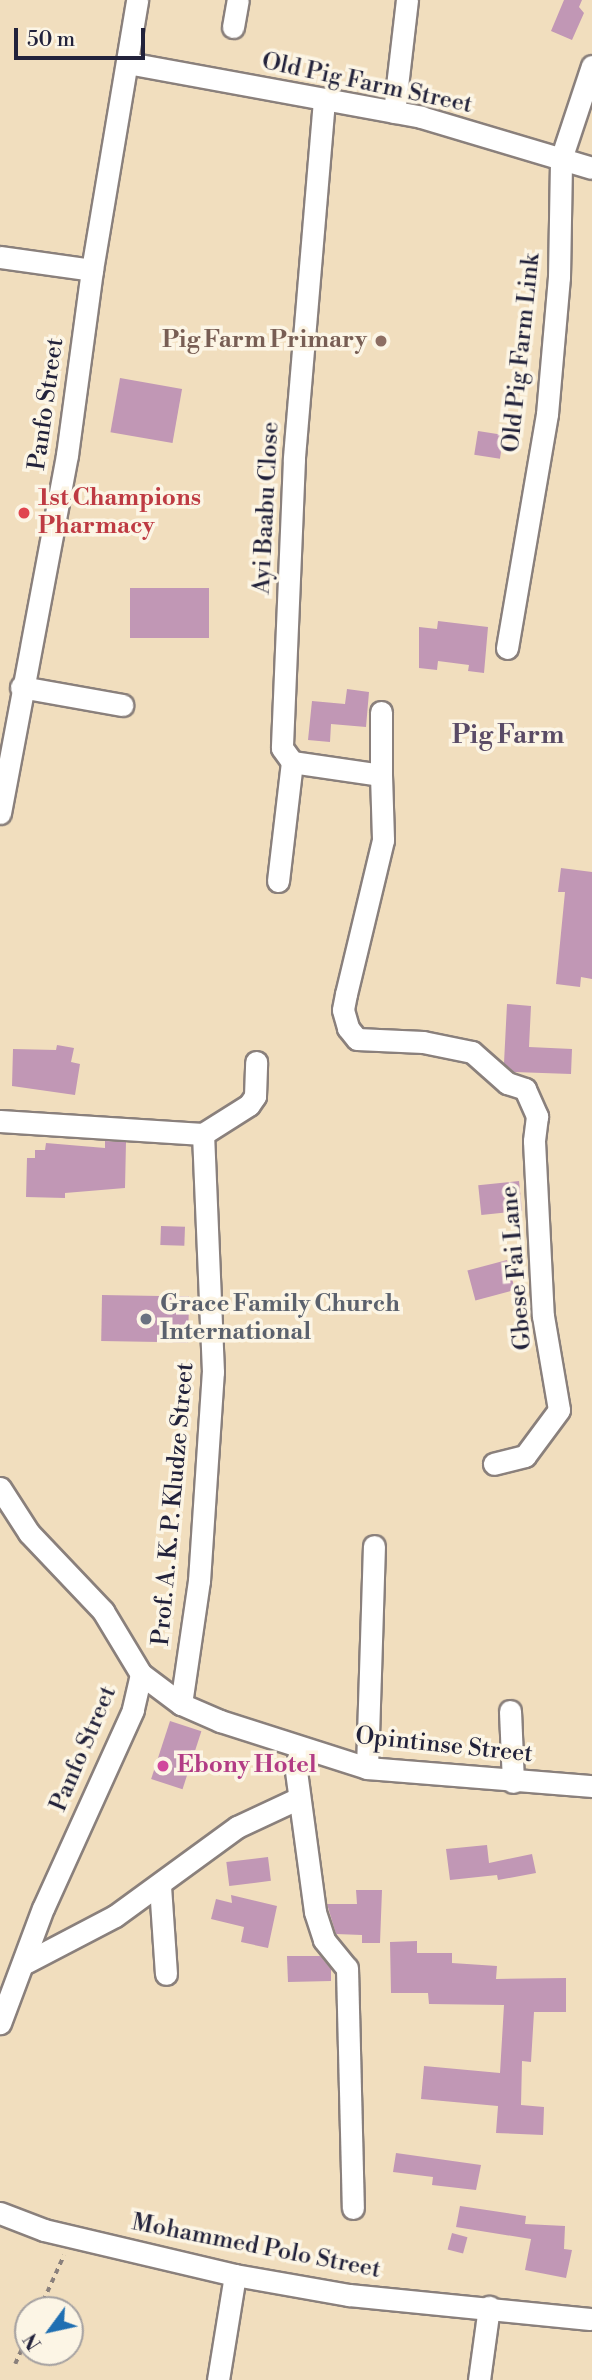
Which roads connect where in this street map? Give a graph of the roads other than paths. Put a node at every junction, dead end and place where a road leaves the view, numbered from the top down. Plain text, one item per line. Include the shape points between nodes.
1 (137, 0) edge
2 (239, 0) edge
3 (407, 0) edge
4 (233, 27) dead end
5 (128, 63) junction
6 (592, 65) edge
7 (324, 100) junction
8 (394, 112) junction
9 (561, 159) junction
10 (592, 168) edge
11 (0, 257) edge
12 (92, 270) junction
13 (507, 648) dead end
14 (21, 687) junction
15 (122, 705) dead end
16 (381, 712) dead end
17 (292, 762) junction
18 (381, 775) junction
19 (0, 813) edge
20 (278, 881) dead end
21 (256, 1062) dead end
22 (0, 1121) edge
23 (204, 1134) junction
24 (494, 1464) dead end
25 (0, 1488) edge
26 (374, 1546) dead end
27 (141, 1674) junction
28 (181, 1704) junction
29 (510, 1711) dead end
30 (300, 1749) junction
31 (367, 1769) junction
32 (513, 1782) junction
33 (592, 1786) edge
34 (299, 1798) junction
35 (160, 1886) junction
36 (27, 1962) junction
37 (166, 1975) dead end
38 (0, 2023) edge
39 (353, 2208) dead end
40 (0, 2213) edge
41 (235, 2275) junction
42 (489, 2307) junction
43 (592, 2319) edge
44 (218, 2380) edge
45 (479, 2380) edge

1 - 5 street, Panfo Street
2 - 4 street
3 - 8 street
5 - 7 street, Old Pig Farm Street
5 - 12 street, Panfo Street
6 - 9 street, Old Pig Farm Link
7 - 8 street, Old Pig Farm Street
7 - 17 street, Ayi Baabu Close via 294,459 282,748
8 - 9 street, Old Pig Farm Street
9 - 10 street, Old Pig Farm Street
9 - 13 street, Old Pig Farm Link via 559,277 547,414
11 - 12 street
12 - 14 street, Panfo Street via 67,455 37,628
14 - 15 street
14 - 19 street, Panfo Street
16 - 18 street
17 - 18 street
17 - 20 street
18 - 24 street, Gbese Fai Lane via 383,840 343,1010 348,1028 357,1039 423,1042 472,1052 507,1083 525,1089 537,1116 534,1141 543,1316 559,1410 525,1456
21 - 23 street via 255,1096 249,1105
22 - 23 street
23 - 28 street, Prof. A. K. P. Kludze Street via 213,1372 199,1581
25 - 27 street, Panfo Street via 29,1533 103,1611
26 - 31 street
27 - 28 street, Opintinse Street
27 - 36 street, Panfo Street via 133,1710 43,1908
28 - 30 street, Opintinse Street
29 - 32 street
30 - 31 street, Opintinse Street
30 - 34 street via 296,1771
31 - 32 street, Opintinse Street
32 - 33 street, Opintinse Street
34 - 35 street via 237,1827
34 - 39 street via 318,1926 347,1968
35 - 36 street via 115,1916
35 - 37 street
36 - 38 street, Panfo Street
40 - 41 street, Mohammed Polo Street via 72,2237
41 - 42 street, Mohammed Polo Street via 349,2295
41 - 44 street
42 - 43 street, Mohammed Polo Street
42 - 45 street

